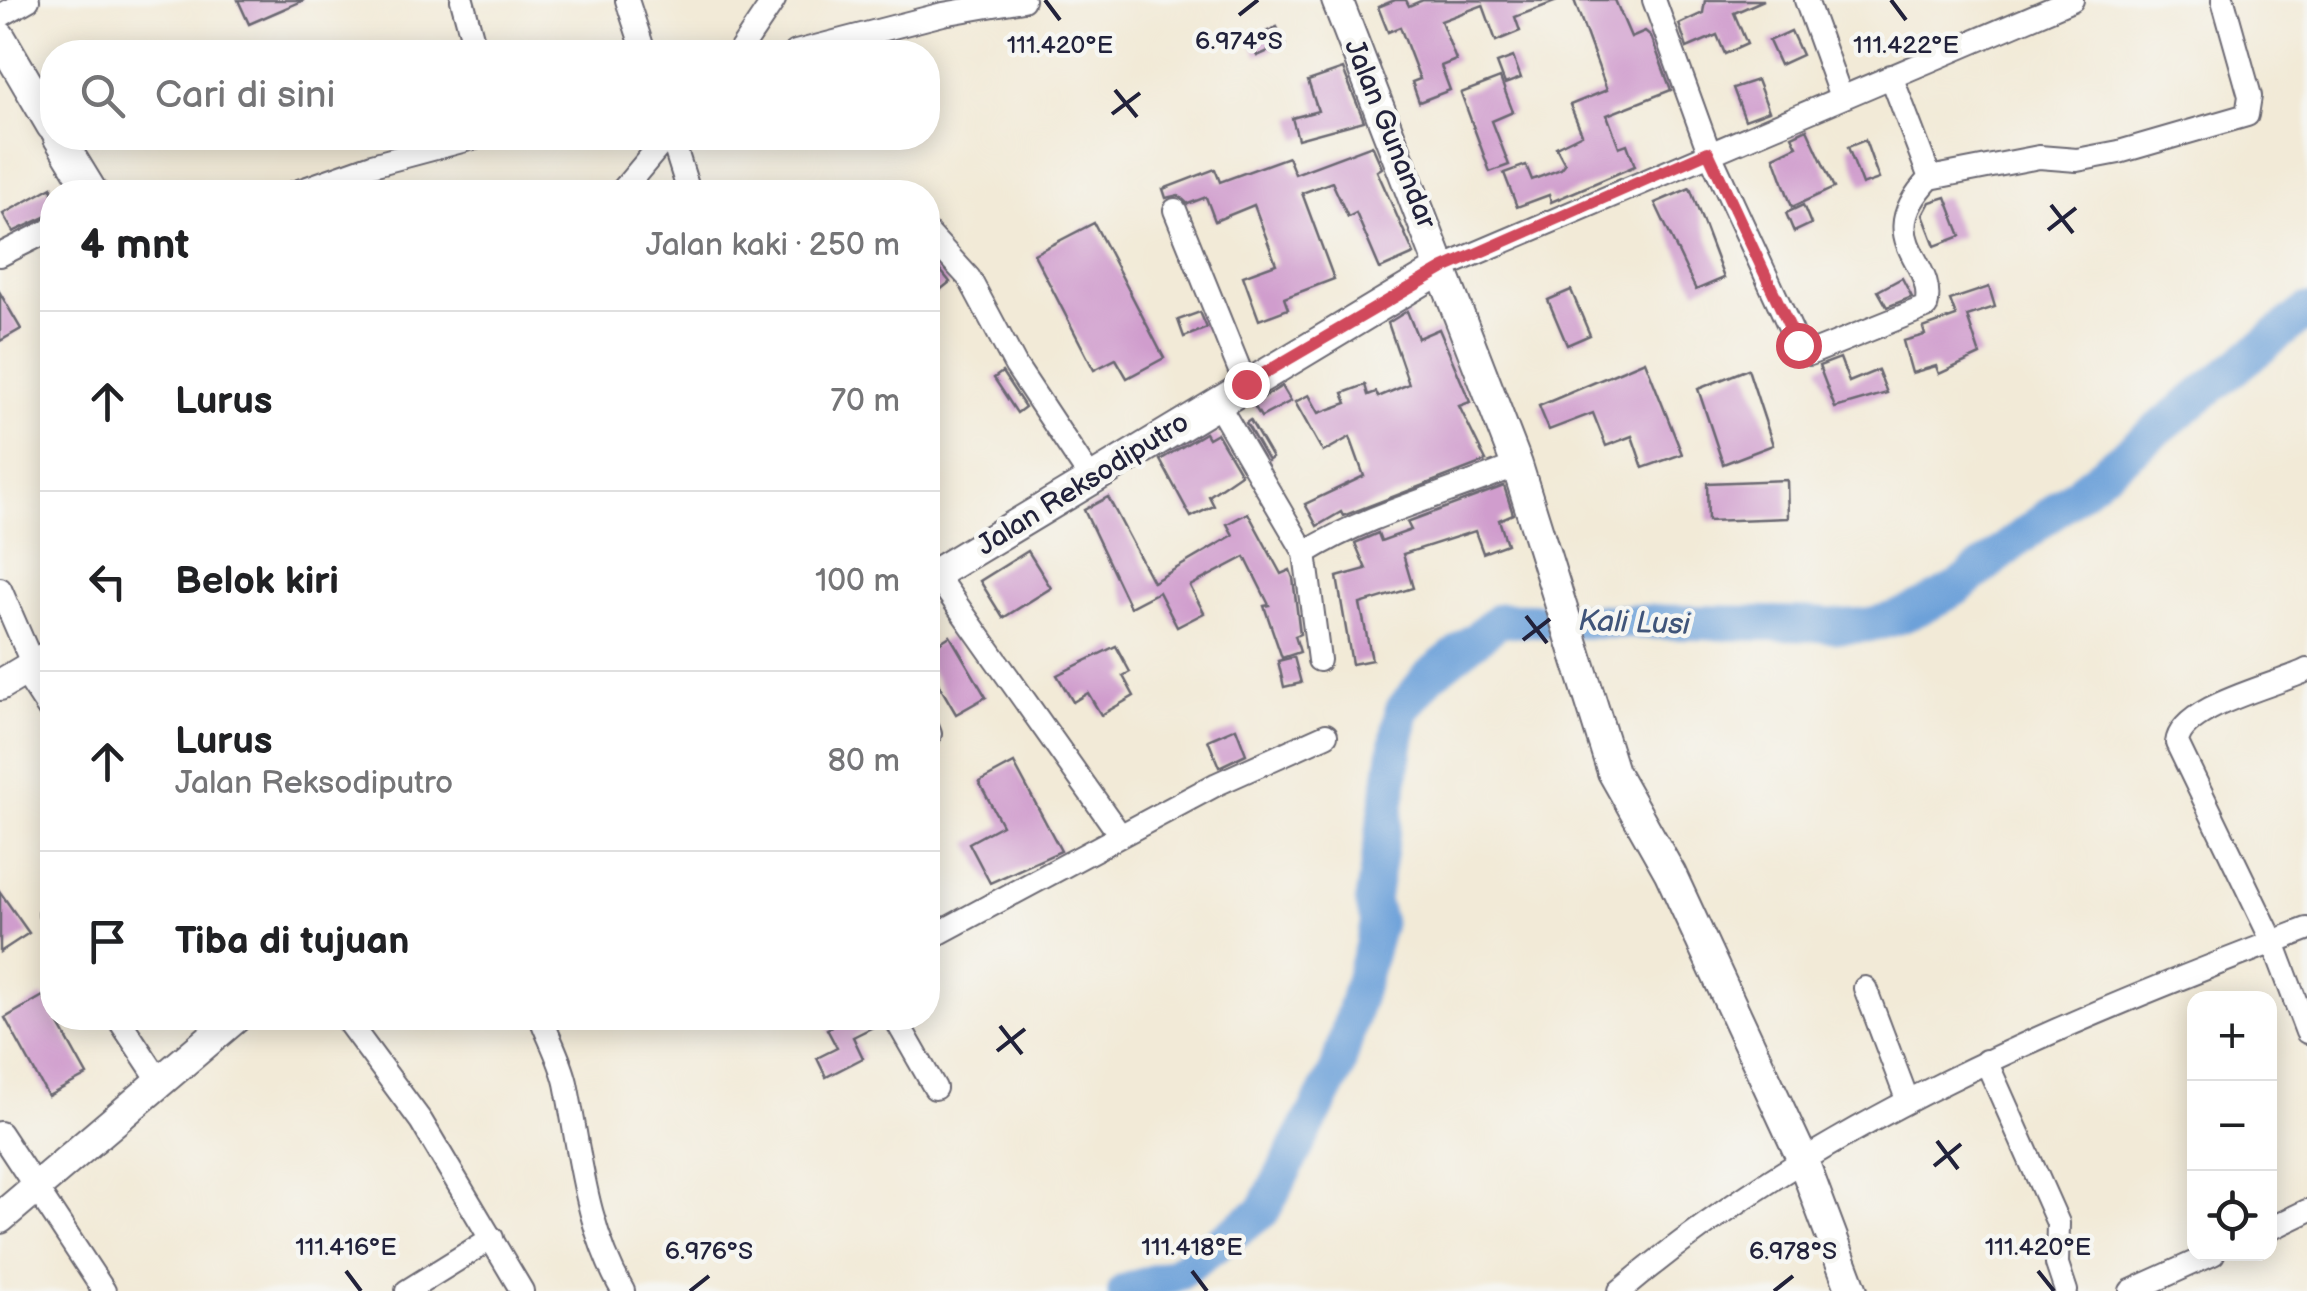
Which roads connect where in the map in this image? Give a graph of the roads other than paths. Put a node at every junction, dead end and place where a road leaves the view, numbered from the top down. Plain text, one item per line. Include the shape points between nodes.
1 (28, 0) edge
2 (462, 0) edge
3 (627, 0) edge
4 (774, 0) edge
5 (1022, 0) edge
6 (1337, 0) edge
7 (1654, 0) edge
8 (1806, 0) edge
9 (2072, 0) edge
10 (2223, 0) edge
11 (0, 16) edge
12 (0, 37) edge
13 (473, 40) edge
14 (640, 40) edge
15 (747, 40) edge
16 (842, 40) edge
17 (1891, 76) junction
18 (1841, 97) junction
19 (40, 105) edge
20 (66, 150) edge
21 (428, 150) edge
22 (658, 150) edge
23 (673, 150) edge
24 (1708, 152) junction
25 (1930, 178) junction
26 (85, 180) edge
27 (330, 180) edge
28 (632, 180) edge
29 (685, 180) edge
30 (1176, 210) dead end
31 (40, 235) edge
32 (940, 245) edge
33 (0, 255) edge
34 (1444, 268) junction
35 (1246, 384) junction
36 (1216, 403) junction
37 (1518, 465) junction
38 (1091, 479) junction
39 (1305, 553) junction
40 (940, 570) edge
41 (0, 589) edge
42 (940, 590) edge
43 (1319, 660) dead end
44 (28, 669) edge
45 (2307, 670) edge
46 (40, 692) edge
47 (1326, 735) dead end
48 (1120, 835) junction
49 (2307, 929) edge
50 (940, 932) edge
51 (2273, 942) junction
52 (1864, 988) dead end
53 (126, 1030) edge
54 (222, 1030) edge
55 (354, 1030) edge
56 (546, 1030) edge
57 (902, 1030) edge
58 (2307, 1032) edge
59 (1986, 1061) junction
60 (162, 1083) junction
61 (936, 1088) dead end
62 (1907, 1099) junction
63 (0, 1134) edge
64 (1802, 1158) junction
65 (36, 1188) junction
66 (2307, 1211) edge
67 (0, 1218) edge
68 (2277, 1226) edge
69 (492, 1238) junction
70 (2197, 1261) edge
71 (104, 1291) edge
72 (406, 1291) edge
73 (522, 1291) edge
74 (623, 1291) edge
75 (1620, 1291) edge
76 (1852, 1291) edge
77 (2066, 1291) edge
78 (2131, 1291) edge

1 - 11 street
2 - 13 street
3 - 14 street
4 - 15 street
5 - 16 street
6 - 34 street, Jalan Gunandar
7 - 24 street
8 - 18 street
9 - 17 street
10 - 25 street via 2250,96 2248,115 2119,152 2077,160 2039,157
12 - 19 street
17 - 18 street
17 - 25 street
18 - 24 street
20 - 26 street
21 - 27 street
22 - 28 street
23 - 29 street
24 - 25 street via 1798,345 1809,354 1926,307 1904,227 1909,204
24 - 34 street
30 - 35 street
31 - 33 street
32 - 38 street via 970,278 1016,366
34 - 35 street, Jalan Reksodiputro
34 - 37 street, Jalan Gunandar
35 - 36 street, Jalan Reksodiputro
36 - 38 street, Jalan Reksodiputro
36 - 39 street
37 - 39 street via 1371,518
37 - 64 street, Jalan Gunandar via 1613,772 1670,874
38 - 40 street, Jalan Reksodiputro
39 - 43 street
41 - 44 street
42 - 48 street
44 - 46 street
45 - 51 street via 2204,712 2176,739
47 - 48 street
48 - 50 street
49 - 51 street
51 - 58 street
51 - 59 street
52 - 62 street
53 - 60 street
54 - 60 street
55 - 69 street via 421,1121
56 - 74 street via 566,1082 601,1254
57 - 61 street
59 - 62 street
59 - 77 street via 2058,1223 2057,1264
60 - 65 street
62 - 64 street
63 - 65 street
64 - 75 street via 1690,1232
64 - 76 street, Jalan Gunandar
65 - 67 street
65 - 71 street
66 - 68 street
69 - 72 street
69 - 73 street
70 - 78 street

